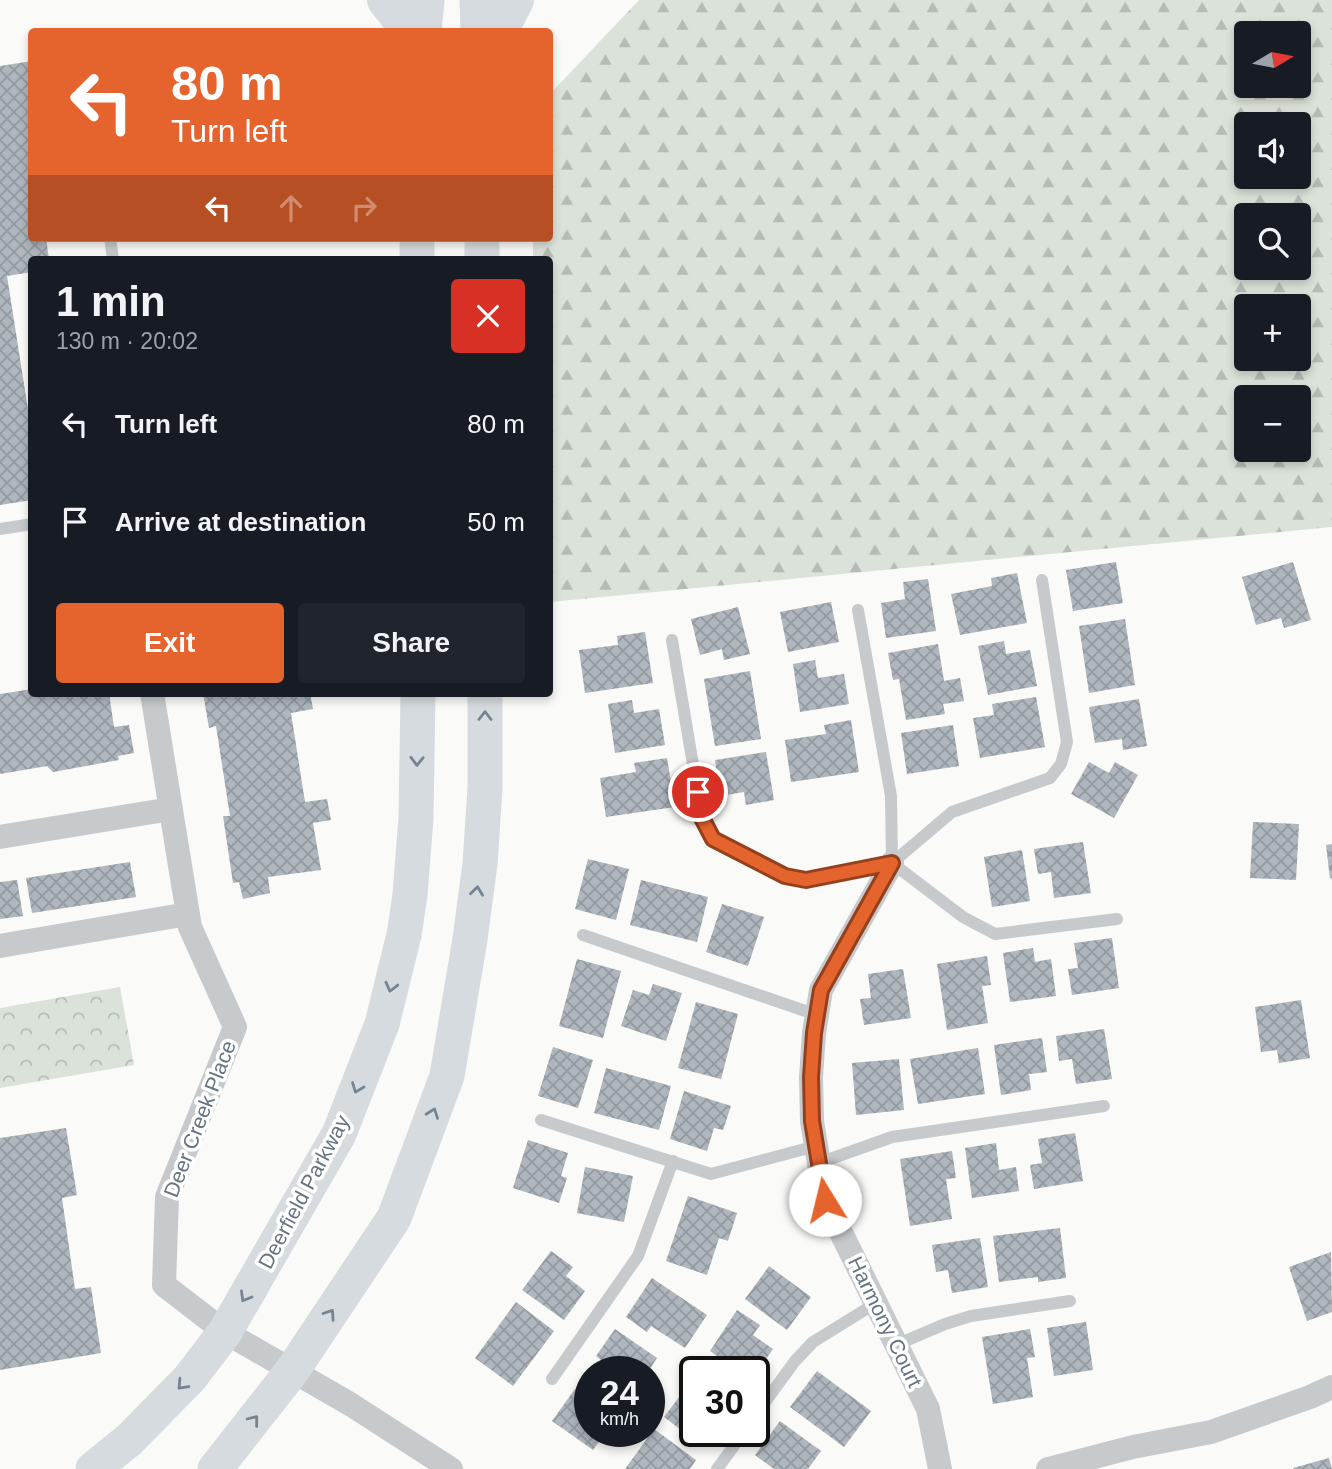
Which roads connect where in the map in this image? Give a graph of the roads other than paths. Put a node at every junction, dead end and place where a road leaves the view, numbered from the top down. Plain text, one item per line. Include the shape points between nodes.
1 (386, 0) edge
2 (427, 0) edge
3 (477, 0) edge
4 (515, 0) edge
5 (405, 28) edge
6 (424, 28) edge
7 (478, 28) edge
8 (500, 28) edge
9 (28, 525) edge
10 (0, 529) edge
11 (1042, 580) dead end
12 (858, 610) dead end
13 (672, 640) dead end
14 (153, 697) edge
15 (418, 697) edge
16 (485, 697) edge
17 (171, 809) junction
18 (0, 837) edge
19 (892, 863) junction
20 (188, 914) junction
21 (1117, 919) dead end
22 (583, 934) dead end
23 (0, 946) edge
24 (817, 1015) junction
25 (1104, 1106) dead end
26 (541, 1120) dead end
27 (818, 1155) junction
28 (673, 1161) junction
29 (1070, 1301) dead end
30 (876, 1303) junction
31 (225, 1332) junction
32 (896, 1345) junction
33 (292, 1371) junction
34 (552, 1379) dead end
35 (1332, 1387) edge
36 (770, 1395) edge
37 (733, 1447) edge
38 (93, 1469) edge
39 (215, 1469) edge
40 (452, 1469) edge
41 (718, 1469) edge
42 (940, 1469) edge
43 (1048, 1469) edge

1 - 5 main road
2 - 6 main road
3 - 7 main road
4 - 8 main road
9 - 10 lane
11 - 19 lane via 1067,742 1061,764 1050,778 952,812
12 - 19 lane via 891,796
13 - 19 lane via 702,818 713,839 785,876 806,880
14 - 17 street, Deer Creek Place
15 -> 31 main road, Deerfield Parkway via 410,895 382,1024 339,1134
33 -> 16 main road via 394,1218 447,1076 480,864
17 - 18 street
17 - 20 street, Deer Creek Place
19 - 21 lane via 963,917 995,934
19 - 24 street, Harmony Court via 821,990
20 - 23 street
20 - 31 street, Deer Creek Place via 235,1027 167,1198 164,1285
22 - 24 lane
24 - 27 street, Harmony Court via 811,1077
25 - 27 lane via 892,1137
26 - 28 lane
27 - 28 lane via 711,1174
27 - 30 street, Harmony Court via 825,1200
28 - 34 lane via 638,1256
29 - 32 lane via 971,1316
30 - 32 street, Harmony Court
30 - 36 lane via 813,1342
31 - 33 street, Deer Creek Place
31 -> 38 main road, Deerfield Parkway via 188,1379 129,1440
32 - 42 street, Harmony Court via 928,1409
39 -> 33 main road
33 - 40 street, Deer Creek Place
35 - 43 street via 1211,1432
37 - 41 lane

